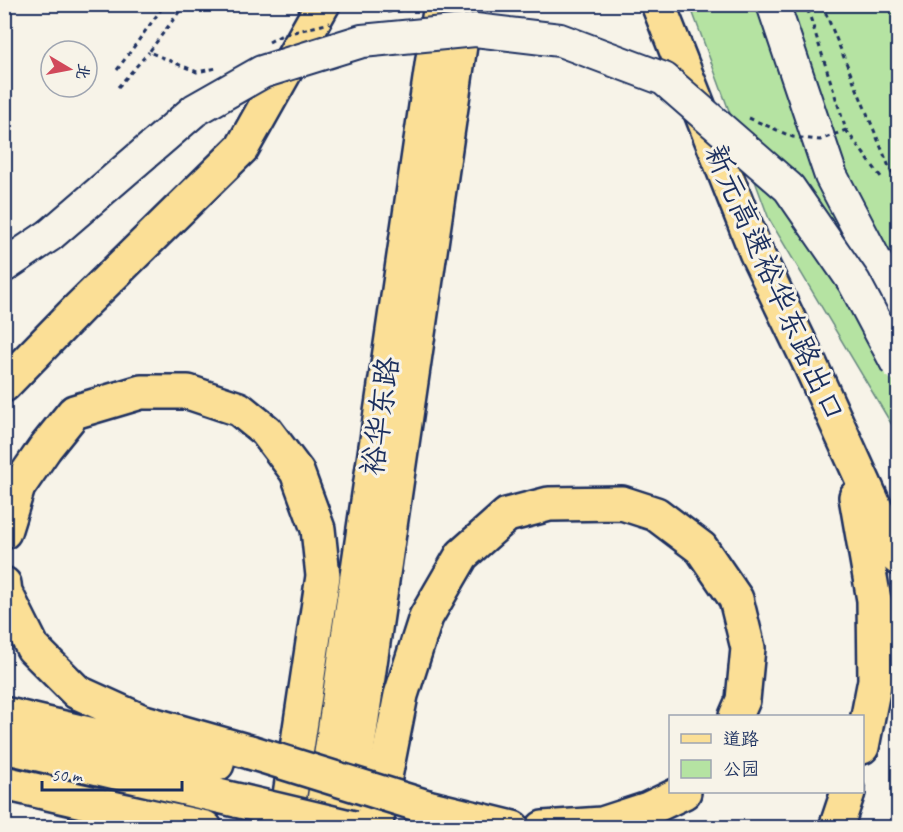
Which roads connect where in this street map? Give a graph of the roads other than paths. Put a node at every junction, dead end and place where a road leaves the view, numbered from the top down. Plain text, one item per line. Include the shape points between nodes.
1 (323, 4) edge
2 (441, 4) edge
3 (466, 4) edge
4 (658, 4) edge
5 (773, 4) edge
6 (4, 266) edge
7 (898, 304) edge
8 (79, 308) junction
9 (4, 355) edge
10 (810, 363) junction
11 (898, 366) edge
12 (4, 386) edge
13 (4, 532) edge
14 (898, 558) edge
15 (4, 584) edge
16 (4, 714) edge
17 (737, 715) edge
18 (864, 737) edge
19 (4, 746) edge
20 (246, 775) junction
21 (4, 783) edge
22 (682, 793) edge
23 (848, 793) edge
24 (205, 828) edge
25 (285, 828) edge
26 (320, 828) edge
27 (346, 828) edge
28 (354, 828) edge
29 (375, 828) edge
30 (513, 828) edge
31 (543, 828) edge
32 (836, 828) edge

1 - 8 main road via 242,148
2 - 26 main road, 裕华东路
3 - 27 main road, 裕华东路
4 - 10 main road, 新元高速裕华东路出口 via 756,252
5 - 7 main road via 831,176
6 - 11 main road, bridge via 50,235 195,110 262,72 362,40 475,30 560,40 664,79 789,188 854,282
8 - 9 main road
8 - 12 main road
10 - 14 main road, 新元高速裕华东路出口
10 - 18 main road via 860,506 874,600 875,681
13 - 25 main road via 18,487 74,412 141,392 188,392 239,410 266,431 297,472 318,529 323,576
15 - 20 main road via 33,648 77,692
16 - 20 main road
17 - 29 main road via 743,700 748,648 736,599 701,548 656,514 622,503 549,504 507,515 462,555 426,617 401,695
19 - 20 main road
20 - 28 main road, bridge
20 - 30 main road, bridge via 427,807
21 - 24 main road
22 - 31 main road via 602,824
23 - 32 main road

